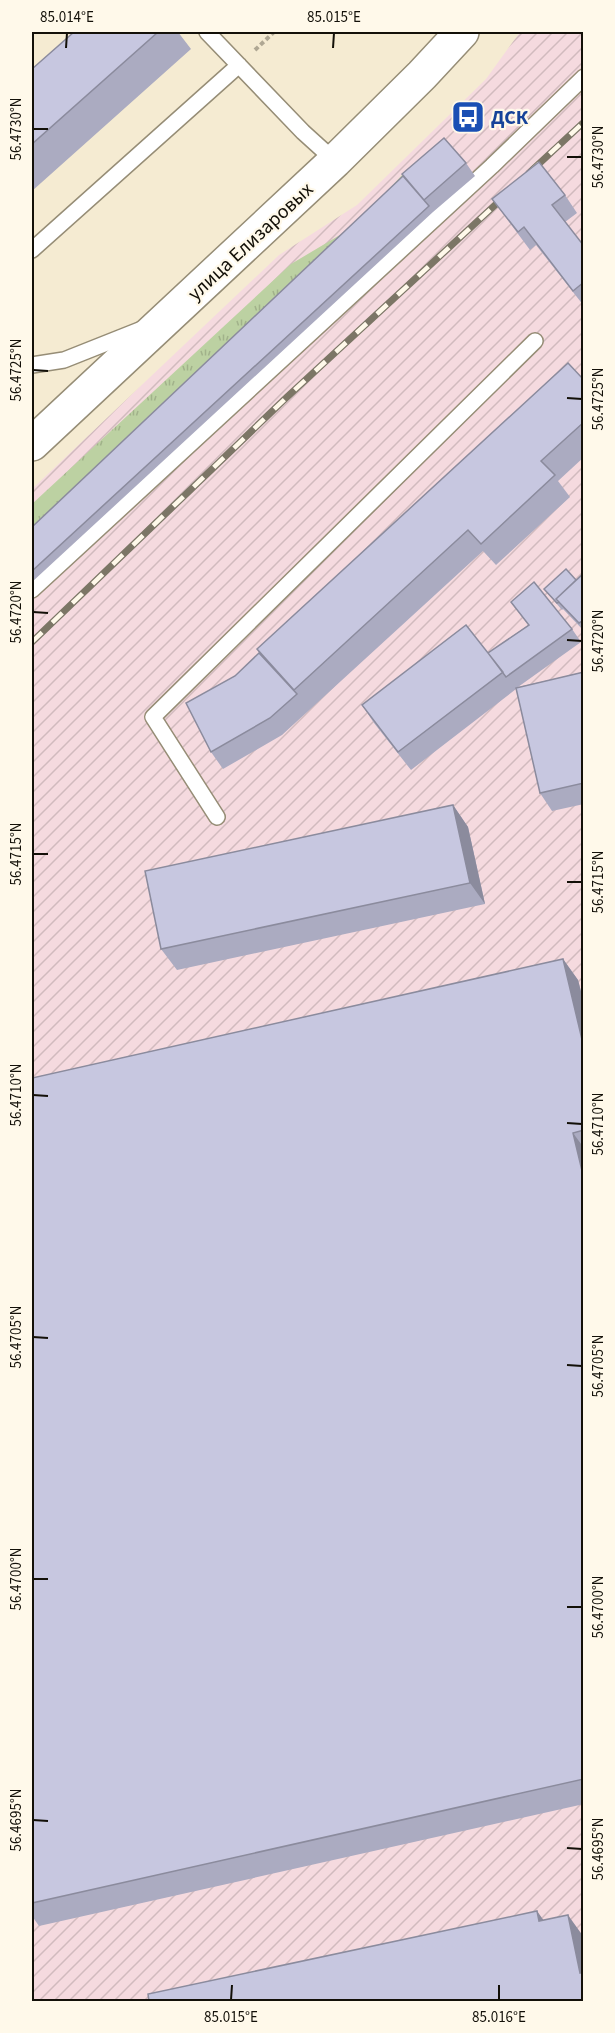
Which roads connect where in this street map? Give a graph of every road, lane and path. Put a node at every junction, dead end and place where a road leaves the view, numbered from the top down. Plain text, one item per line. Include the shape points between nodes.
1 (207, 32) edge
2 (462, 32) edge
3 (239, 65) junction
4 (584, 77) edge
5 (334, 161) junction
6 (32, 250) edge
7 (167, 319) junction
8 (535, 341) dead end
9 (32, 365) edge
10 (32, 444) edge
11 (32, 590) edge
12 (217, 817) dead end

1 - 3 lane
2 - 5 main road, улица Елизаровых
3 - 5 lane
3 - 6 lane
4 - 11 lane
5 - 7 main road, улица Елизаровых
7 - 9 lane via 64,360
7 - 10 main road, улица Елизаровых
8 - 12 lane via 153,717

